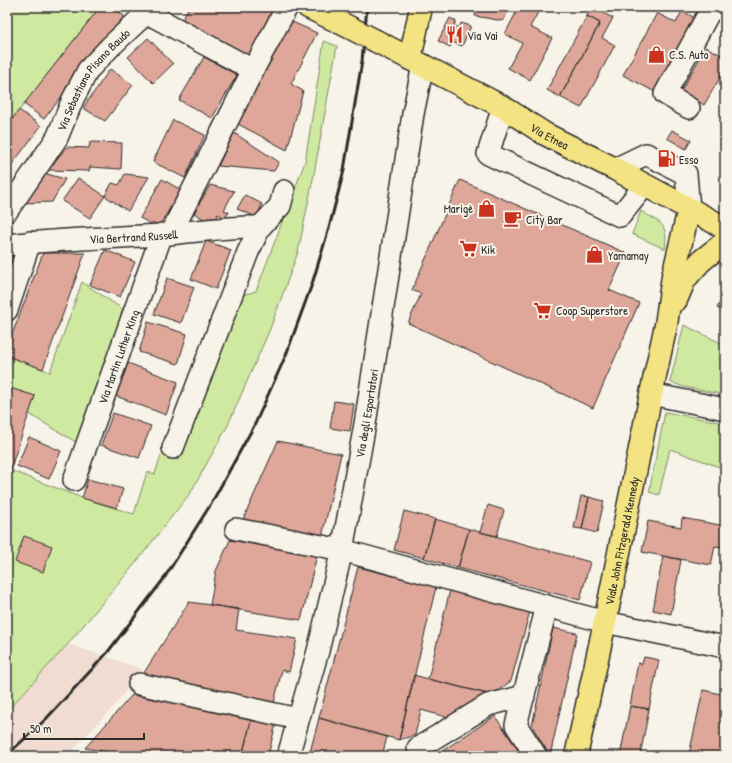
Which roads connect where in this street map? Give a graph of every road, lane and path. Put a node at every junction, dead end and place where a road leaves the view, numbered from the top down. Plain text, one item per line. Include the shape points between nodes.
1 (287, 7) edge
2 (308, 7) edge
3 (421, 7) edge
4 (725, 11) edge
5 (416, 62) junction
6 (253, 70) junction
7 (503, 107) junction
8 (689, 108) dead end
9 (615, 169) junction
10 (645, 186) junction
11 (284, 191) dead end
12 (689, 209) junction
13 (7, 211) edge
14 (260, 227) junction
15 (725, 228) edge
16 (167, 234) junction
17 (30, 242) junction
18 (725, 242) edge
19 (7, 245) edge
20 (7, 310) edge
21 (666, 325) junction
22 (651, 394) junction
23 (725, 409) edge
24 (173, 448) dead end
25 (74, 480) dead end
26 (236, 529) dead end
27 (342, 550) junction
28 (547, 606) junction
29 (605, 622) junction
30 (725, 647) edge
31 (139, 684) dead end
32 (524, 696) junction
33 (298, 718) junction
34 (288, 756) edge
35 (424, 756) edge
36 (536, 756) edge
37 (576, 756) edge

1 - 6 street, Via Martin Luther King
2 - 5 main road, Via Etnea, bridge
3 - 5 main road
4 - 8 street via 718,8 710,11 665,94
5 - 7 main road, Via Etnea
5 - 27 street, Via degli Esportatori via 413,114 365,424
6 - 13 street, Via Sebastiano Pisano Baudo via 151,15 142,17 88,70 57,138
6 - 16 street, Via Martin Luther King
7 - 9 main road, Via Etnea via 544,134
7 - 10 street via 488,154 620,216
9 - 10 main road, Via Etnea
9 - 12 street via 646,154 686,174
10 - 12 main road, Via Etnea
11 - 14 street via 280,206
12 - 15 main road, Via Etnea
12 - 21 main road via 673,276
14 - 16 street, Via Bertrand Russell
14 - 24 street via 248,252
16 - 17 street, Via Bertrand Russell
16 - 25 street, Via Martin Luther King
17 - 19 street, Via Bertrand Russell
17 - 20 street
18 - 21 main road via 701,261 685,279
21 - 22 main road, Viale John Fitzgerald Kennedy
22 - 23 street
22 - 29 main road, Viale John Fitzgerald Kennedy
26 - 27 street
27 - 28 street
27 - 33 street, Via degli Esportatori via 318,652
28 - 29 street
28 - 32 street
29 - 30 street
29 - 37 main road, Viale John Fitzgerald Kennedy
31 - 33 street
32 - 35 street via 488,705 418,748
32 - 36 street via 516,725
33 - 34 street, Via degli Esportatori

